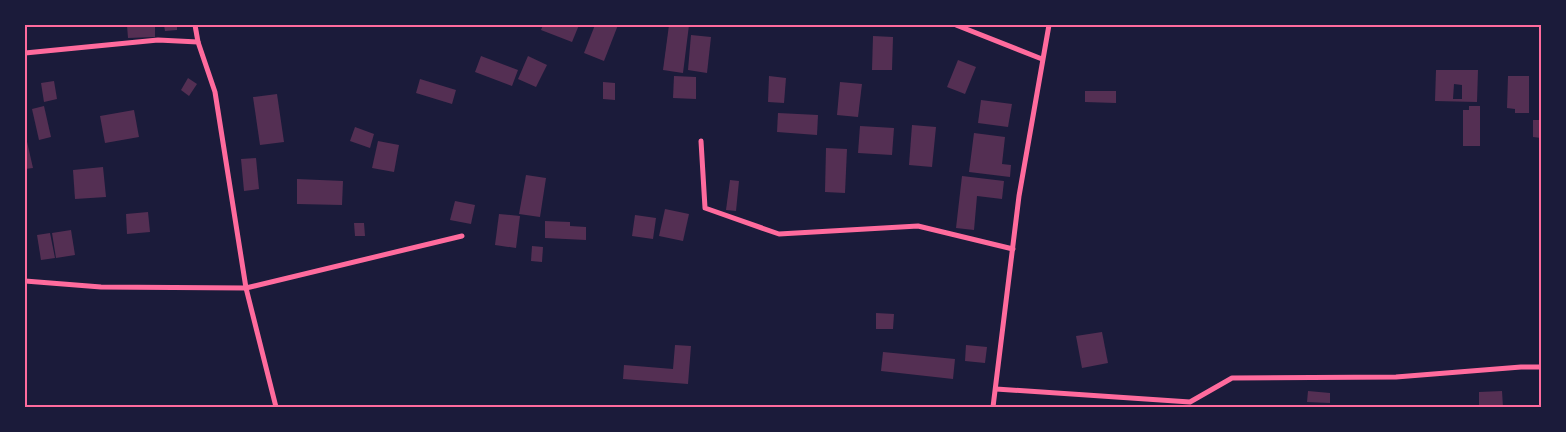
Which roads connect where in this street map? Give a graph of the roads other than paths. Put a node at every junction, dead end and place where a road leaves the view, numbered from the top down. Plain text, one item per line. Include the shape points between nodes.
1 (195, 25) edge
2 (956, 25) edge
3 (1049, 25) edge
4 (198, 42) junction
5 (25, 53) edge
6 (1042, 60) junction
7 (701, 141) dead end
8 (462, 236) dead end
9 (1013, 248) junction
10 (25, 281) edge
11 (246, 288) junction
12 (1541, 367) edge
13 (996, 389) junction
14 (276, 407) edge
15 (993, 407) edge

1 - 4 street
2 - 6 street
3 - 6 street
4 - 5 street via 158,40
4 - 11 street via 215,92
6 - 9 street
7 - 9 street via 705,208 779,234 918,226
8 - 11 street
9 - 13 street
10 - 11 street via 101,287
11 - 14 street
12 - 13 street via 1396,377 1232,378 1190,402
13 - 15 street

